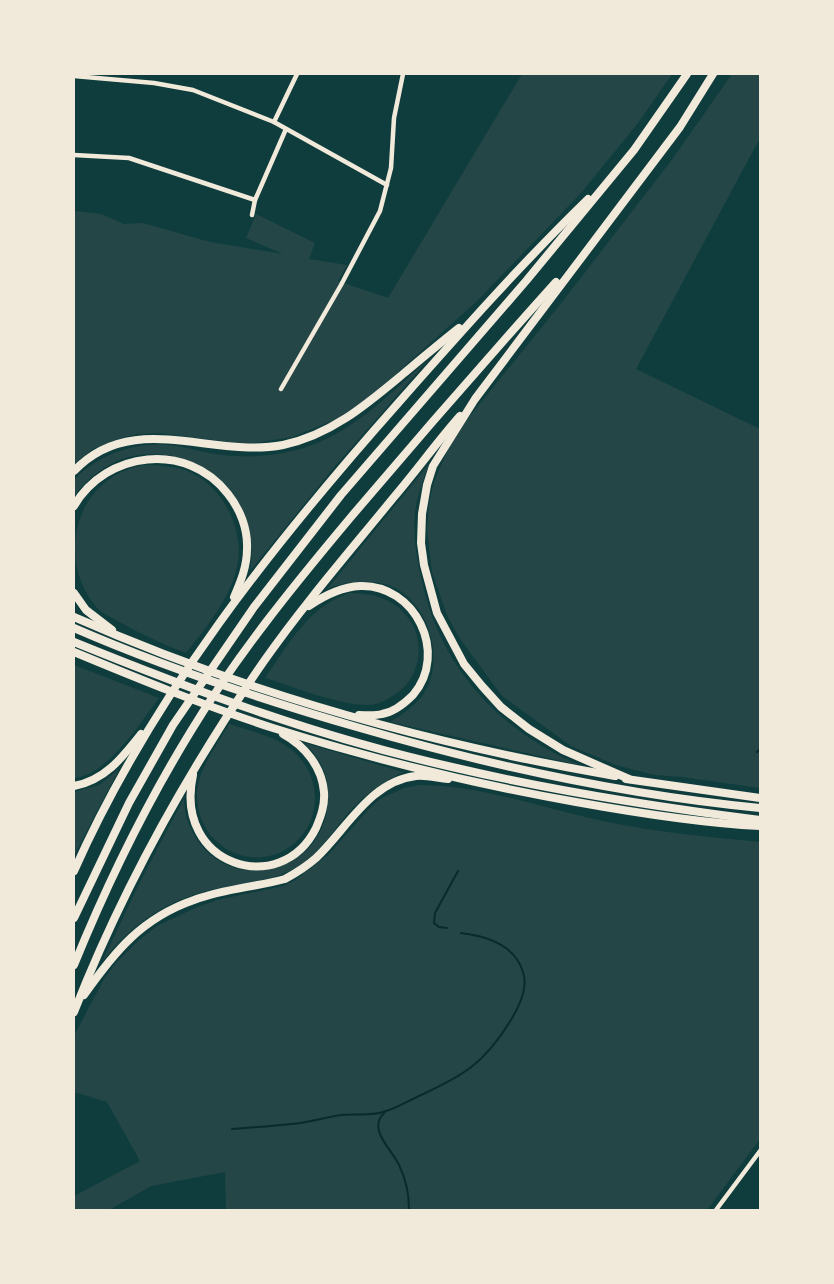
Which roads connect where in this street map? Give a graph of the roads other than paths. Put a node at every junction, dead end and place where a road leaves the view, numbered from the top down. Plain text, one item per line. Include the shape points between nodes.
1 (297, 74) edge
2 (403, 74) edge
3 (687, 74) edge
4 (713, 74) edge
5 (74, 76) edge
6 (274, 122) junction
7 (286, 129) junction
8 (74, 154) edge
9 (608, 180) junction
10 (387, 185) junction
11 (255, 200) junction
12 (252, 215) dead end
13 (586, 249) junction
14 (477, 314) junction
15 (282, 389) dead end
16 (475, 399) junction
17 (74, 471) edge
18 (74, 506) edge
19 (74, 592) edge
20 (230, 607) junction
21 (301, 612) junction
22 (74, 617) edge
23 (74, 628) edge
24 (74, 642) edge
25 (139, 646) junction
26 (74, 654) edge
27 (154, 679) junction
28 (260, 693) junction
29 (294, 698) junction
30 (156, 717) junction
31 (272, 727) junction
32 (195, 766) junction
33 (629, 779) junction
34 (74, 786) edge
35 (494, 786) junction
36 (760, 798) edge
37 (760, 808) edge
38 (760, 820) edge
39 (760, 826) edge
40 (74, 871) edge
41 (74, 918) edge
42 (74, 965) edge
43 (75, 1009) edge
44 (760, 1151) edge
45 (719, 1210) edge

1 - 6 street
2 - 10 street
3 - 9 highway
4 - 13 highway via 680,127
5 - 6 street via 193,90
6 - 7 street
7 - 10 street
7 - 11 street
8 - 11 street via 129,158
9 - 14 highway
9 - 41 highway via 341,495 254,607 173,725 129,803
10 - 15 street via 370,232
11 - 12 street
13 - 16 highway
13 - 42 highway via 443,407 315,560 242,655 192,729 142,816 109,881
14 - 17 highway via 362,408 303,439 283,445 241,448 177,439 141,439 105,449
14 - 20 highway via 351,456
16 - 21 highway
16 - 33 highway via 433,466 423,504 421,543 437,613 464,664 501,707 563,750
18 - 20 highway via 93,482 134,461 160,458 201,471 224,489 238,508 246,534 245,566
19 - 25 highway via 100,622
20 - 30 highway
21 - 29 highway via 335,590 361,586 386,591 408,605 418,617 428,644 428,662 425,676 407,701 382,714 359,715
21 - 32 highway
22 - 25 highway
23 - 28 highway via 160,663
24 - 27 highway
25 - 28 highway
26 - 27 highway
27 - 31 highway
27 - 38 highway via 449,767 646,805
28 - 29 highway
28 - 37 highway via 381,734 496,764 618,788
29 - 33 highway via 417,735
30 - 34 highway via 117,763 100,777
30 - 40 highway via 106,803
31 - 32 highway via 310,755 323,782 321,817 313,834 288,858 257,866 240,864 207,846 192,816 190,788
31 - 35 highway
32 - 43 highway via 129,886
33 - 36 highway
35 - 39 highway via 621,810
35 - 43 highway via 426,776 402,779 385,788 297,873 195,899 137,931 109,960
44 - 45 street

